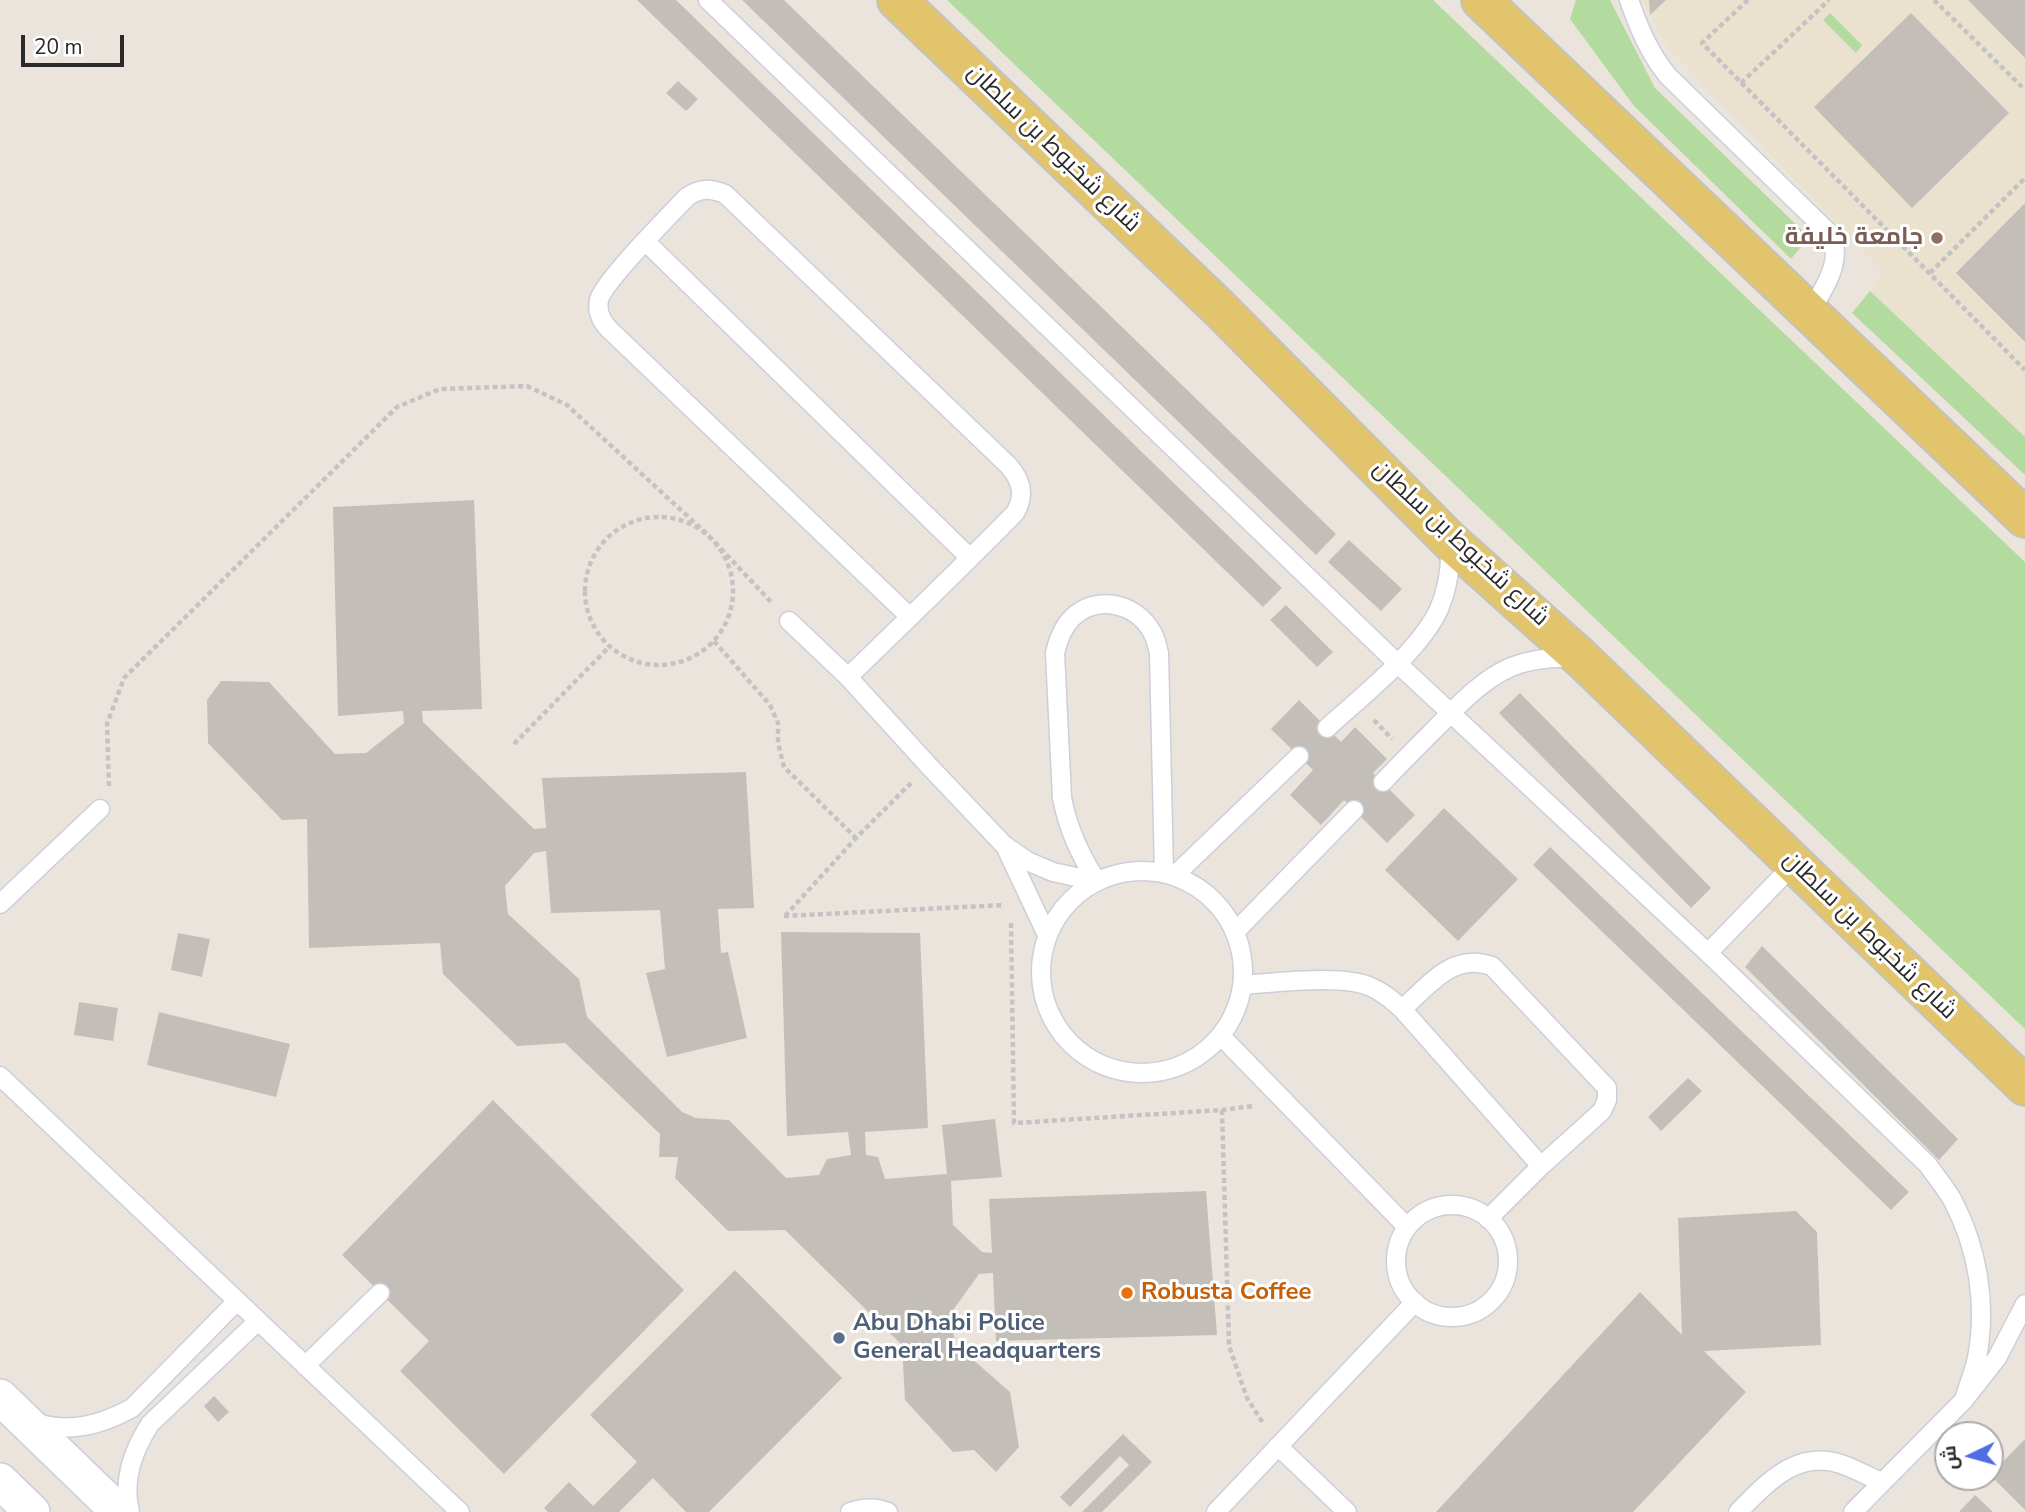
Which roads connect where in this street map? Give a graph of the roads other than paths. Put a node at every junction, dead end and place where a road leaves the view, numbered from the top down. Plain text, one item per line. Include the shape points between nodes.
1 (708, 0) edge
2 (897, 0) edge
3 (1481, 0) edge
4 (1629, 0) edge
5 (646, 242) junction
6 (1809, 314) junction
7 (2025, 518) edge
8 (1450, 541) junction
9 (970, 558) junction
10 (910, 617) junction
11 (789, 621) road end
12 (1582, 659) junction
13 (1397, 663) junction
14 (848, 677) junction
15 (1451, 713) junction
16 (1327, 728) dead end
17 (1299, 756) dead end
18 (1383, 782) dead end
19 (100, 809) road end
20 (1354, 810) dead end
21 (1004, 845) junction
22 (1794, 864) junction
23 (1169, 874) junction
24 (1096, 881) junction
25 (2, 902) edge
26 (1235, 932) junction
27 (1047, 936) junction
28 (1708, 953) junction
29 (1242, 985) junction
30 (1402, 1009) junction
31 (1221, 1036) junction
32 (0, 1076) edge
33 (2025, 1086) edge
34 (1541, 1166) junction
35 (1488, 1219) junction
36 (1407, 1227) junction
37 (380, 1293) dead end
38 (237, 1301) junction
39 (1415, 1302) junction
40 (2025, 1304) edge
41 (258, 1321) junction
42 (305, 1366) junction
43 (1964, 1400) junction
44 (11, 1408) edge
45 (1278, 1447) junction
46 (0, 1481) edge
47 (1881, 1482) junction
48 (1343, 1511) edge
49 (32, 1512) edge
50 (119, 1512) edge
51 (130, 1512) edge
52 (460, 1512) edge
53 (850, 1512) edge
54 (888, 1512) edge
55 (1216, 1512) edge
56 (1738, 1512) edge
57 (1853, 1512) edge

1 - 13 lane
2 - 8 main road, شارع شخبوط بن سلطان via 1219,308
3 - 6 main road
4 - 6 lane via 1644,41 1668,76 1830,234 1834,261
5 - 9 lane
5 - 9 lane via 694,192 703,189 725,194 1009,466 1020,483 1020,504
5 - 10 lane via 599,299 606,327
6 - 7 main road
8 - 12 main road, شارع شخبوط بن سلطان
8 - 13 lane via 1451,564 1439,609 1428,629
9 - 10 lane
10 - 14 lane
11 - 14 lane
12 - 15 lane via 1533,660 1510,668 1488,680
12 - 22 main road, شارع شخبوط بن سلطان
13 - 15 lane
13 - 16 lane
14 - 21 lane
15 - 18 lane
15 - 28 lane
17 - 23 lane
19 - 25 lane
20 - 26 lane
21 - 24 lane via 1053,872
21 - 27 lane
22 - 28 lane
22 - 33 main road, شارع شخبوط بن سلطان
23 - 24 lane via 1140,870
23 - 24 lane via 1154,634 1143,618 1126,607 1107,604 1088,607 1072,618 1060,634 1055,653 1062,798 1074,842
23 - 26 lane via 1210,897
24 - 27 lane via 1066,904
26 - 29 lane via 1242,958
27 - 31 lane via 1040,973 1048,1011 1069,1043 1091,1060 1118,1072 1156,1073 1192,1061
28 - 43 lane via 1928,1166 1952,1199 1976,1264 1982,1319 1977,1360
29 - 30 lane via 1351,981 1388,995
29 - 31 lane
30 - 34 lane
30 - 34 lane via 1455,964 1468,961 1492,966 1603,1083 1608,1094 1605,1106
31 - 36 lane
32 - 38 lane
34 - 35 lane
35 - 36 lane via 1461,1205 1441,1205 1422,1213
35 - 39 lane via 1501,1235 1507,1255 1502,1285 1490,1302 1473,1313 1452,1317 1432,1313
36 - 39 lane via 1398,1246 1396,1267 1402,1286
37 - 42 lane
38 - 41 lane
38 - 44 lane via 132,1408 112,1419 90,1426 45,1426
39 - 45 lane
40 - 43 lane via 1997,1358
41 - 42 lane
41 - 51 lane via 150,1424 131,1462 127,1484
42 - 52 lane
43 - 47 lane
44 - 50 street
45 - 48 lane
45 - 55 lane
46 - 49 street
47 - 56 lane via 1840,1464 1801,1463 1768,1482
47 - 57 lane
53 - 54 lane

